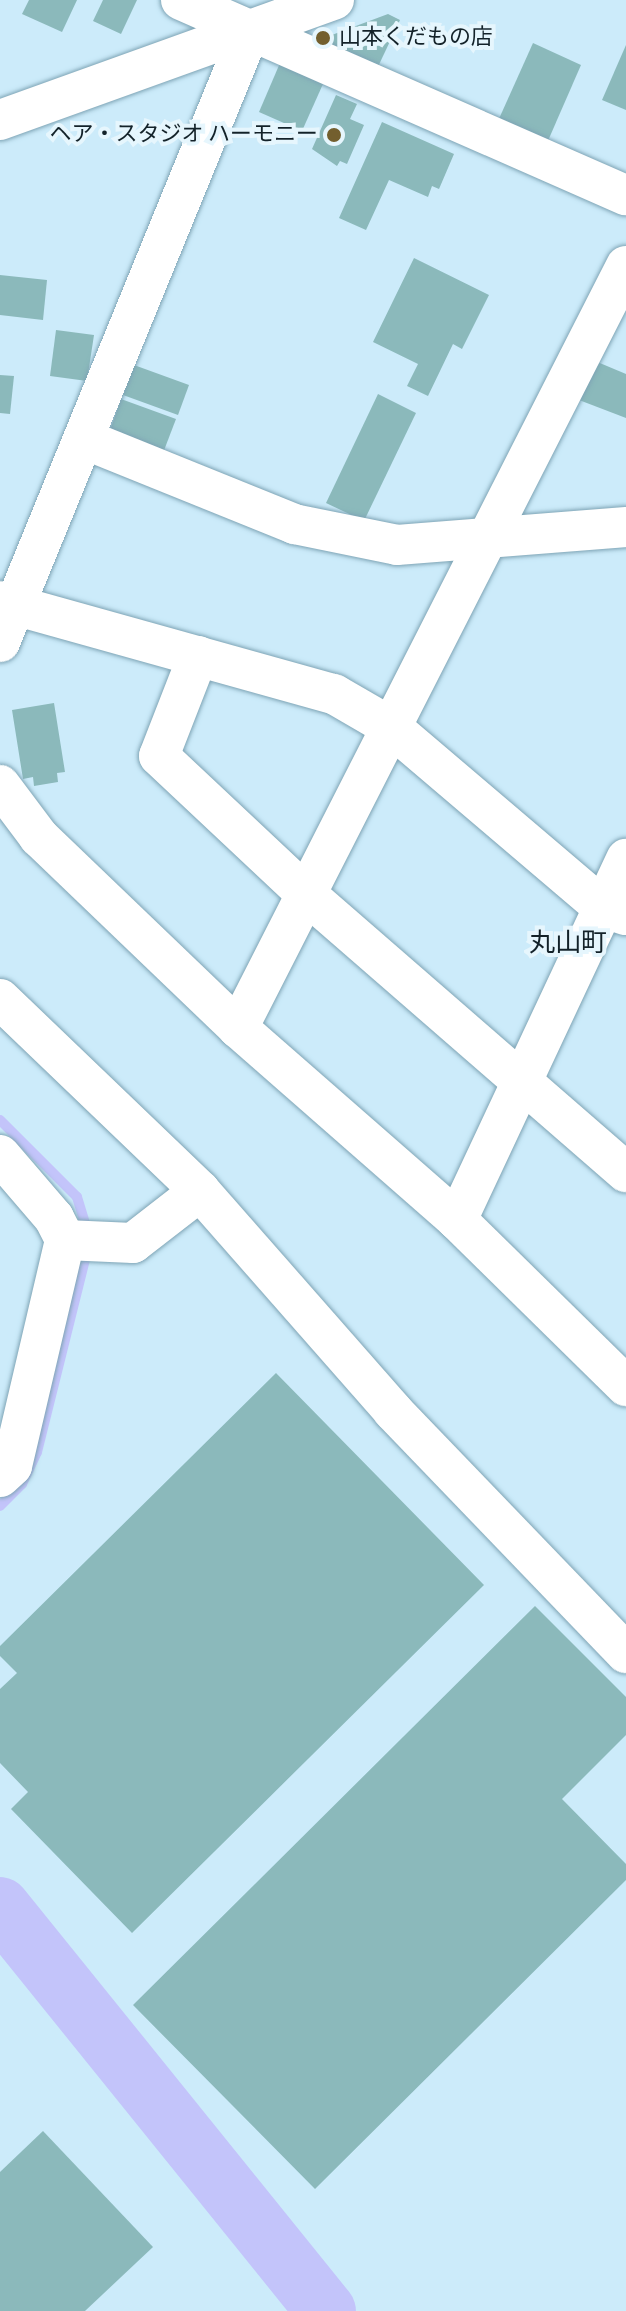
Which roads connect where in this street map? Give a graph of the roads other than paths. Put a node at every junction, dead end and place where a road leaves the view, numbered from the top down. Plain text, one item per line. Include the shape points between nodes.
1 (181, 0) edge
2 (334, 0) edge
3 (243, 18) edge
4 (0, 120) edge
5 (626, 195) edge
6 (626, 266) edge
7 (84, 439) junction
8 (626, 527) edge
9 (485, 535) junction
10 (7, 603) edge
11 (0, 642) edge
12 (198, 656) junction
13 (391, 727) junction
14 (0, 785) edge
15 (626, 859) edge
16 (306, 894) junction
17 (615, 911) edge
18 (0, 999) edge
19 (238, 1028) junction
20 (524, 1084) junction
21 (0, 1155) edge
22 (626, 1172) edge
23 (200, 1191) junction
24 (457, 1220) junction
25 (79, 1241) junction
26 (626, 1386) edge
27 (0, 1477) edge
28 (626, 1653) edge

1 - 3 street
2 - 3 street
3 - 4 street
3 - 5 street
3 - 7 street
6 - 9 street
7 - 9 street via 294,524 339,535 397,545
7 - 10 street
8 - 9 street
9 - 13 street
10 - 11 street
10 - 12 street
12 - 13 street via 334,694
12 - 16 street via 159,756
13 - 16 street
13 - 17 street
14 - 19 street via 39,837
15 - 17 street
16 - 19 street
16 - 20 street
17 - 20 street
18 - 23 street
19 - 24 street
20 - 22 street
20 - 24 street
21 - 25 street
23 - 25 street via 133,1243
23 - 28 street via 393,1411
24 - 26 street
25 - 27 street via 12,1466

